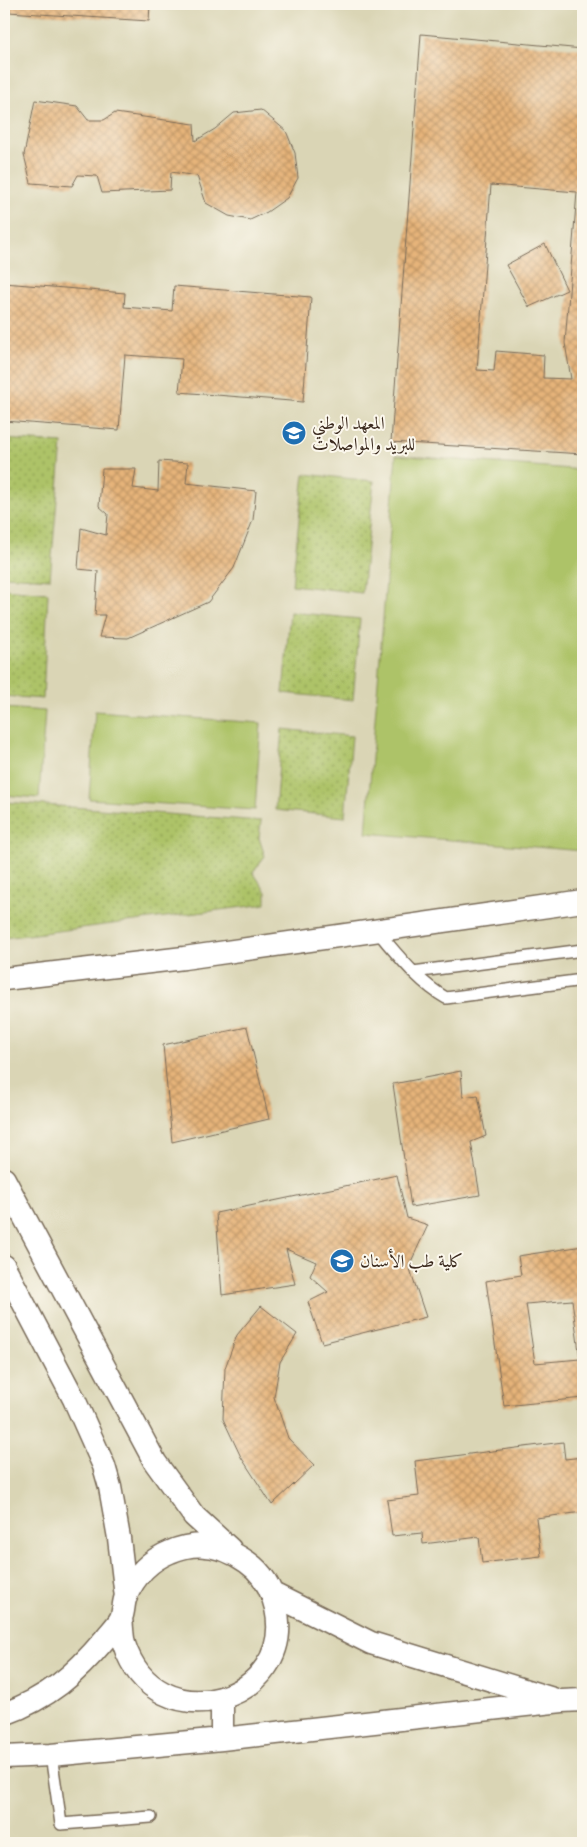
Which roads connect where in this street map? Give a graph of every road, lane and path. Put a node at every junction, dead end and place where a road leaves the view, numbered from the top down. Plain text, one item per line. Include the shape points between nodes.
1 (583, 901) edge
2 (377, 931) junction
3 (583, 950) edge
4 (413, 972) junction
5 (4, 979) edge
6 (583, 980) edge
7 (4, 1179) edge
8 (4, 1266) edge
9 (233, 1552) junction
10 (273, 1594) junction
11 (123, 1608) junction
12 (222, 1699) junction
13 (572, 1701) edge
14 (4, 1714) edge
15 (222, 1739) junction
16 (51, 1755) junction
17 (4, 1757) edge
18 (151, 1817) dead end

1 - 2 street
2 - 4 lane
2 - 5 street
3 - 4 lane
4 - 6 lane via 446,998
7 - 9 street via 155,1462 194,1516
8 - 11 street via 74,1399 104,1466 119,1538
9 - 10 street via 257,1569
9 - 11 street via 207,1545 182,1546 157,1557 138,1574
10 - 12 street via 279,1620 276,1646 264,1670 246,1688
10 - 13 street via 371,1643
11 - 12 street via 124,1643 134,1666 150,1685 172,1697 197,1702
11 - 14 street via 74,1674 40,1699
12 - 15 street
13 - 15 street
15 - 16 street
16 - 17 street
16 - 18 lane via 61,1824

